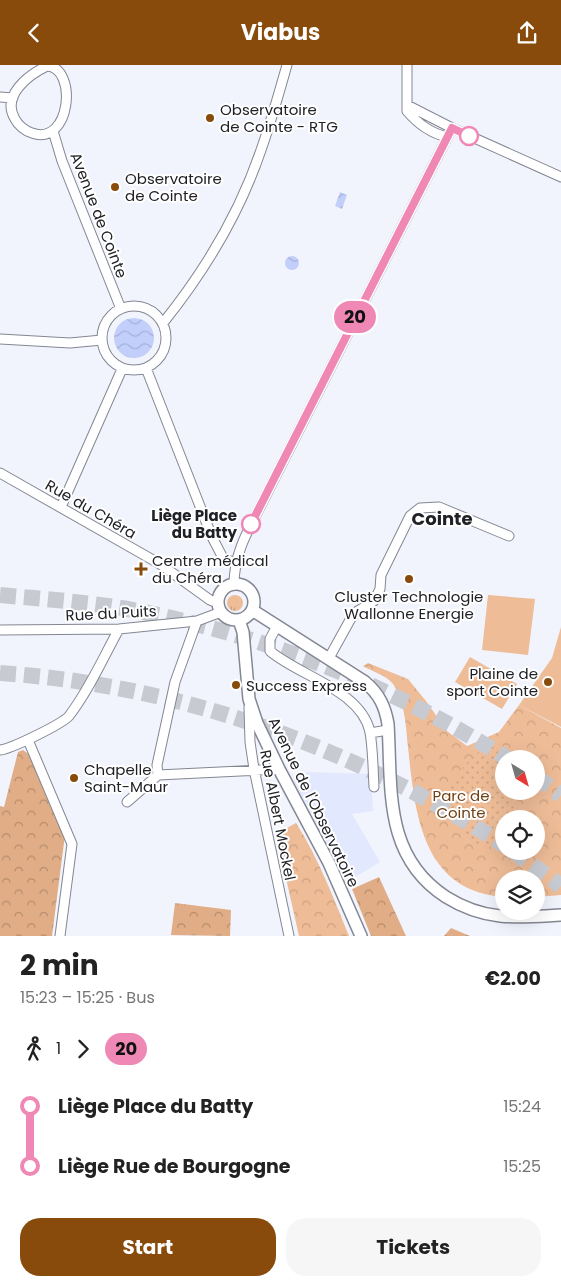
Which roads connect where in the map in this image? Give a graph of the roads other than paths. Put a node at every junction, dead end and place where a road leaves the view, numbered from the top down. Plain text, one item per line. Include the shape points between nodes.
1 (287, 65) edge
2 (407, 65) edge
3 (47, 66) edge
4 (0, 97) edge
5 (13, 97) junction
6 (407, 105) junction
7 (452, 128) junction
8 (53, 131) junction
9 (447, 137) junction
10 (561, 177) edge
11 (120, 309) junction
12 (164, 323) junction
13 (0, 339) edge
14 (102, 340) junction
15 (146, 368) junction
16 (122, 369) junction
17 (0, 473) edge
18 (61, 507) junction
19 (509, 536) dead end
20 (235, 563) junction
21 (234, 585) junction
22 (220, 608) junction
23 (252, 610) junction
24 (239, 620) junction
25 (197, 621) junction
26 (277, 626) junction
27 (119, 629) junction
28 (0, 630) edge
29 (329, 658) junction
30 (249, 699) junction
31 (388, 730) junction
32 (370, 733) junction
33 (28, 740) junction
34 (0, 750) edge
35 (254, 769) junction
36 (279, 769) junction
37 (158, 775) junction
38 (374, 787) dead end
39 (127, 802) dead end
40 (561, 915) edge
41 (60, 936) edge
42 (290, 936) edge
43 (361, 936) edge

1 - 12 street via 261,151 232,217 191,286
2 - 6 street
3 - 5 street via 25,80
3 - 8 street via 55,69 67,92 65,109
4 - 5 street
5 - 8 street via 12,114 22,128 41,135
6 - 7 street
6 - 9 street via 407,111 420,125
7 - 9 street
7 - 10 street
8 - 11 street, Avenue de Cointe
9 - 20 street via 267,492
11 - 12 street via 130,306 145,308 158,315
11 - 14 street via 106,322
12 - 15 street via 164,353
13 - 14 street via 70,343
14 - 16 street via 108,357
15 - 16 street
15 - 20 street via 212,537 223,559
16 - 18 street
17 - 18 street, Rue du Chéra
18 - 22 street, Rue du Chéra via 160,564
19 - 29 street via 439,507 420,508 410,516 381,575 380,589 374,601 356,612
20 - 21 street
21 - 22 street via 222,591
21 - 23 street via 244,586 252,594
22 - 24 street via 228,618
22 - 25 street, Rue du Puits
23 - 24 street
23 - 26 street
24 - 30 street, Avenue de l'Observatoire
25 - 27 street, Rue du Puits
25 - 37 street via 175,682 157,765
26 - 29 street
26 - 32 street via 270,639 270,651 346,697 359,709
27 - 28 street, Rue du Puits
27 - 33 street via 67,718
29 - 31 street via 377,694 386,713
30 - 35 street, Rue Albert Mockel
30 - 36 street, Avenue de l'Observatoire
31 - 32 street
31 - 40 street via 397,833 410,861 429,884 455,903 481,913 500,916
32 - 38 street
33 - 34 street
33 - 41 street via 72,844
35 - 36 street
35 - 37 street
35 - 42 street, Rue Albert Mockel
36 - 43 street, Avenue de l'Observatoire via 329,863
37 - 39 street

